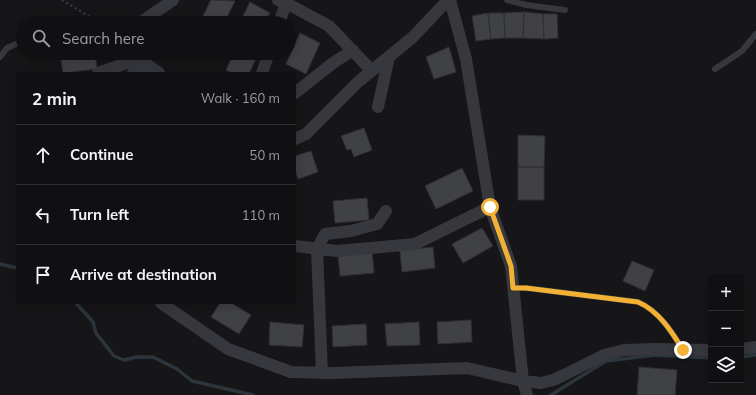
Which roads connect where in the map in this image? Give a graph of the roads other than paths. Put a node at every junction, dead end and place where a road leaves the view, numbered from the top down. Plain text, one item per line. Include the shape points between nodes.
1 (173, 0) edge
2 (449, 0) edge
3 (507, 0) edge
4 (282, 1) edge
5 (565, 10) dead end
6 (150, 16) edge
7 (280, 16) edge
8 (756, 34) edge
9 (16, 44) edge
10 (353, 50) junction
11 (0, 57) edge
12 (389, 57) junction
13 (126, 60) edge
14 (140, 60) edge
15 (267, 60) edge
16 (148, 66) junction
17 (715, 69) dead end
18 (372, 71) junction
19 (100, 72) edge
20 (135, 72) edge
21 (157, 72) edge
22 (262, 72) edge
23 (296, 92) edge
24 (378, 106) dead end
25 (296, 139) edge
26 (490, 207) junction
27 (386, 210) dead end
28 (296, 246) edge
29 (317, 249) junction
30 (513, 288) junction
31 (162, 304) edge
32 (756, 347) edge
33 (744, 349) edge
34 (683, 350) junction
35 (708, 350) edge
36 (322, 373) junction
37 (523, 381) junction
38 (527, 395) edge

1 - 6 street
2 - 12 street via 413,37
2 - 26 street via 466,59
3 - 5 lane
4 - 7 street
4 - 10 street via 329,26
8 - 17 lane via 742,51
9 - 11 lane via 7,48
10 - 18 street
10 - 23 street via 332,63
12 - 18 street
12 - 24 street
13 - 19 street
14 - 16 street
15 - 22 street
16 - 20 street
16 - 21 street
18 - 25 street via 306,134
26 - 29 street via 415,244 338,251
26 - 30 street via 511,266
27 - 29 street via 377,224 325,234
28 - 29 street
29 - 36 street
30 - 34 lane via 638,302 651,309 662,320
30 - 37 street
31 - 36 street via 228,350 291,372
32 - 33 street
34 - 35 street
34 - 37 street via 624,350 604,355 553,380 541,383
36 - 37 street via 467,368
37 - 38 street

